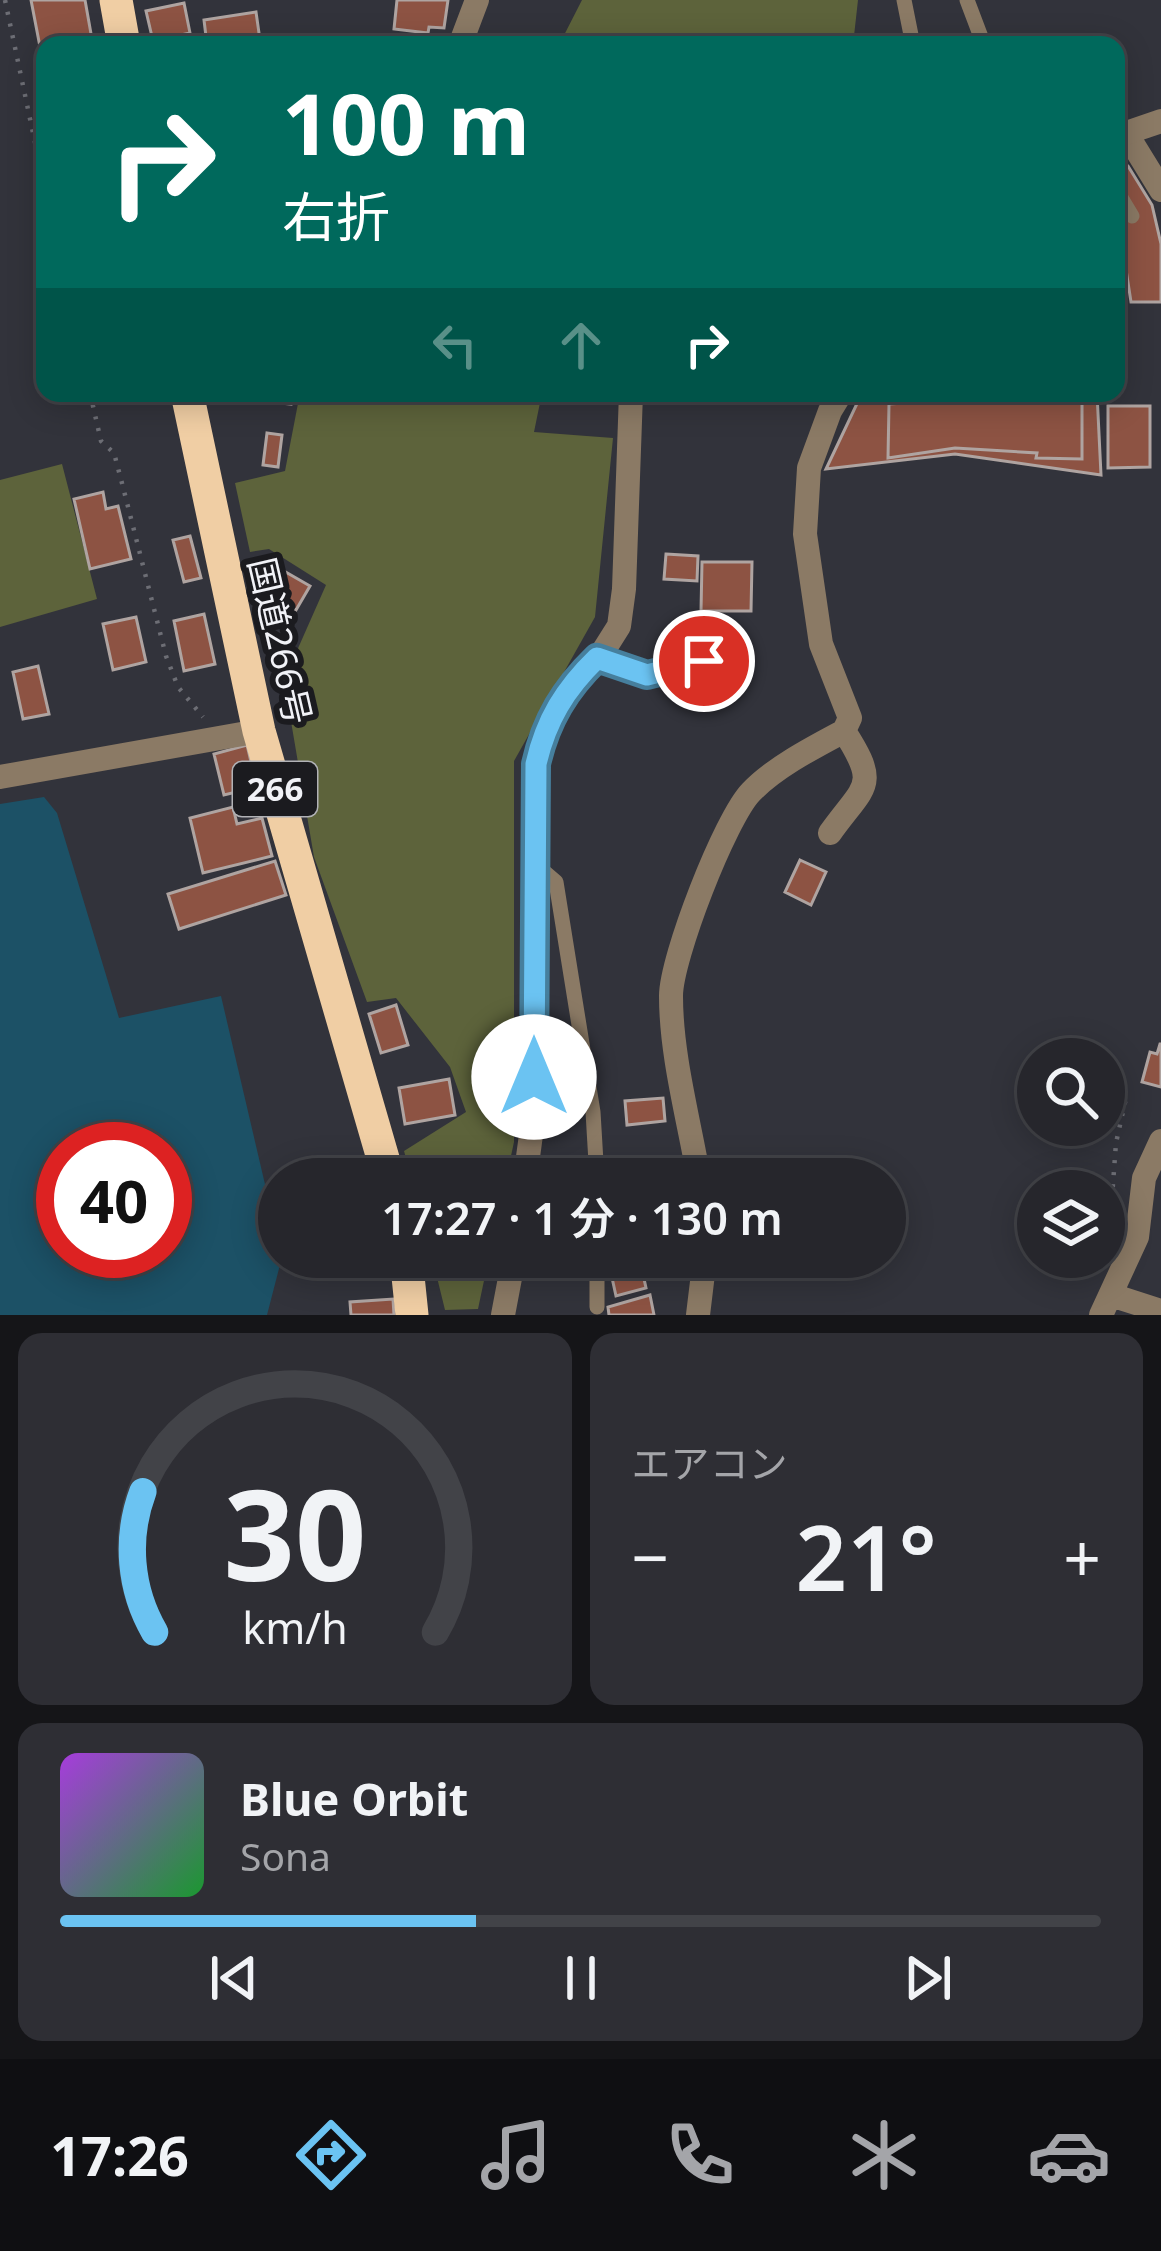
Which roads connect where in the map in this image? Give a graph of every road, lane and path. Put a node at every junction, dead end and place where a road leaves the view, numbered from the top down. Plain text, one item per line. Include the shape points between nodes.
1 (5, 0) edge
2 (116, 0) edge
3 (477, 0) edge
4 (904, 0) edge
5 (968, 0) edge
6 (122, 36) edge
7 (463, 36) edge
8 (911, 36) edge
9 (981, 36) edge
10 (1161, 121) edge
11 (1125, 131) edge
12 (1125, 138) edge
13 (36, 147) edge
14 (1161, 190) edge
15 (1125, 206) edge
16 (1132, 216) dead end
17 (92, 402) edge
18 (189, 402) edge
19 (631, 402) edge
20 (836, 402) edge
21 (716, 631) dead end
22 (597, 658) junction
23 (844, 731) junction
24 (243, 732) junction
25 (0, 777) edge
26 (830, 833) dead end
27 (535, 864) junction
28 (1161, 1141) edge
29 (382, 1158) edge
30 (528, 1158) edge
31 (595, 1158) edge
32 (695, 1158) edge
33 (408, 1278) edge
34 (510, 1278) edge
35 (597, 1278) edge
36 (702, 1278) edge
37 (1106, 1305) edge
38 (597, 1307) dead end
39 (1161, 1311) edge
40 (412, 1315) edge
41 (503, 1315) edge
42 (698, 1315) edge

1 - 13 path
2 - 6 highway
3 - 7 street
4 - 8 lane
5 - 9 lane
10 - 11 street
12 - 14 street
15 - 16 lane
17 - 24 path via 100,441 114,453 178,687 212,727
18 - 24 highway, 国道266号 / 266
19 - 22 street via 622,610
20 - 23 street via 809,468 805,533 821,644 849,711
21 - 22 lane via 704,661 661,674
22 - 27 street via 562,697 541,741
23 - 26 street via 867,776
23 - 32 street via 759,784 740,806 679,955 672,1018
24 - 25 street
24 - 29 highway, 国道266号 / 266
27 - 30 street
27 - 31 lane via 556,881
28 - 37 street via 1144,1178 1137,1237
33 - 40 highway
34 - 41 street
35 - 38 lane
36 - 42 street
37 - 39 street

